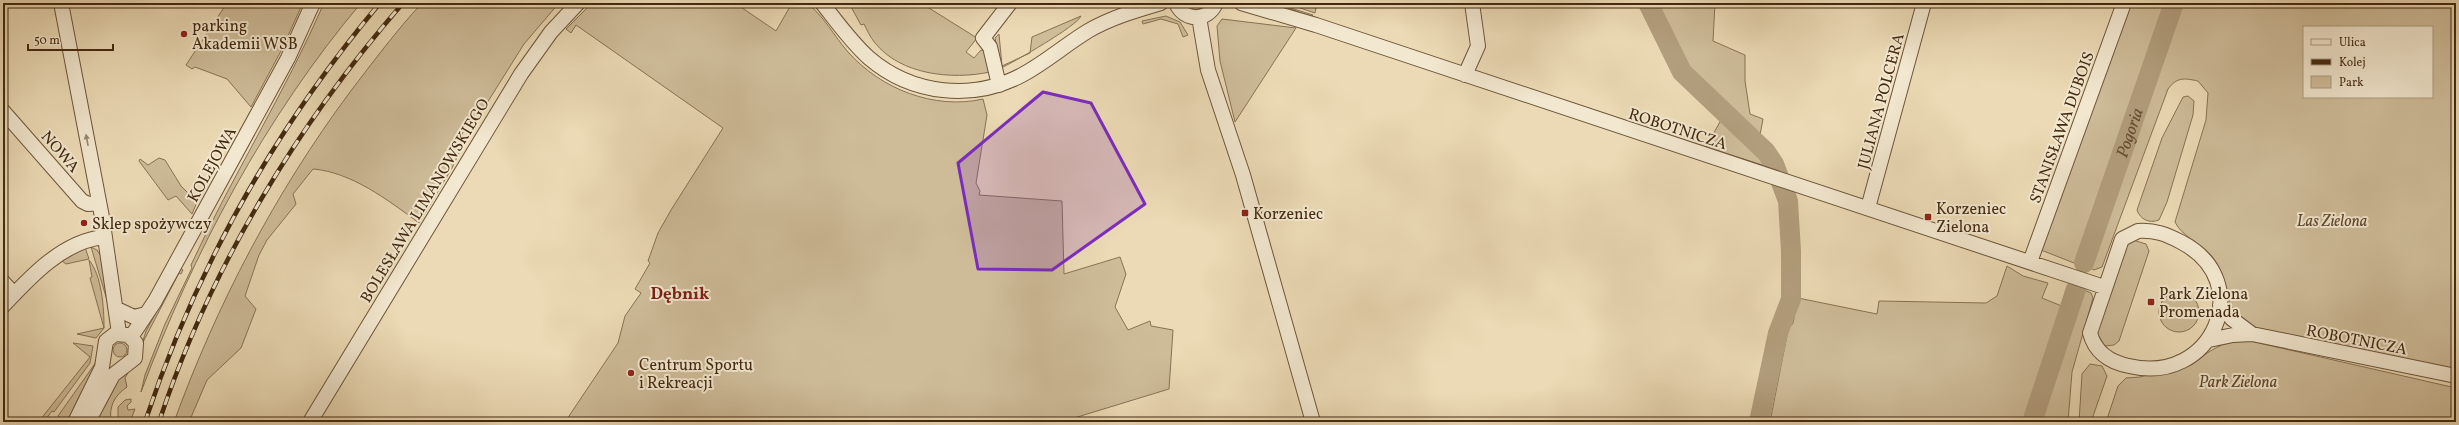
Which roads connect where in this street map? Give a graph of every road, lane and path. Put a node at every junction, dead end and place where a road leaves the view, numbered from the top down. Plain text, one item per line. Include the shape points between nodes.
1 (61, 3) edge
2 (313, 3) edge
3 (578, 3) edge
4 (822, 3) edge
5 (1010, 3) edge
6 (1161, 3) edge
7 (1176, 3) edge
8 (1216, 3) edge
9 (1241, 3) edge
10 (1472, 3) edge
11 (1924, 3) edge
12 (2124, 3) edge
13 (1199, 17) junction
14 (1465, 75) junction
15 (999, 85) junction
16 (3, 111) edge
17 (99, 203) junction
18 (1868, 208) junction
19 (104, 237) junction
20 (2030, 262) junction
21 (3, 282) edge
22 (2104, 287) junction
23 (14, 294) junction
24 (2220, 305) junction
25 (3, 306) edge
26 (117, 309) junction
27 (146, 314) junction
28 (2252, 334) junction
29 (125, 335) junction
30 (2209, 340) junction
31 (2456, 376) edge
32 (75, 422) edge
33 (88, 422) edge
34 (310, 422) edge
35 (1314, 422) edge

17 -> 1 street
2 - 27 street, KOLEJOWA via 279,76
3 - 34 street, BOLESŁAWA LIMANOWSKIEGO via 548,36 521,74
4 - 15 street via 860,49 897,77 924,87 946,91 974,90
5 - 15 street via 983,38 990,47
6 - 15 street via 1095,27 1038,66
7 - 13 street via 1185,14
8 - 13 street via 1212,11
9 - 14 street, ROBOTNICZA via 1274,11
10 - 14 street via 1478,46
11 - 18 street, JULIANA POLCERA
12 - 20 street, STANISŁAWA DUBOIS
13 - 35 street via 1209,74 1243,175
14 - 18 street, ROBOTNICZA
16 - 17 street, NOWA via 82,201 88,204
17 - 19 street
18 - 20 street, ROBOTNICZA
19 - 23 street via 84,241 42,267
19 - 26 street
20 - 22 street, ROBOTNICZA
21 - 23 street
22 - 24 street, ROBOTNICZA via 2122,239 2138,231 2154,231 2185,244 2205,260 2217,283
22 - 30 street, ROBOTNICZA via 2090,332 2097,348 2109,359 2138,369 2158,369 2189,357
23 - 25 street
24 - 28 street, ROBOTNICZA via 2232,319
24 - 30 street, ROBOTNICZA via 2217,322
26 - 27 street via 134,317
26 - 29 street
27 - 29 street, KOLEJOWA
28 - 30 street, ROBOTNICZA
28 - 31 street, ROBOTNICZA
29 - 32 street, KOLEJOWA via 111,336 106,341 102,367
29 - 33 street via 137,346 135,358 113,375

